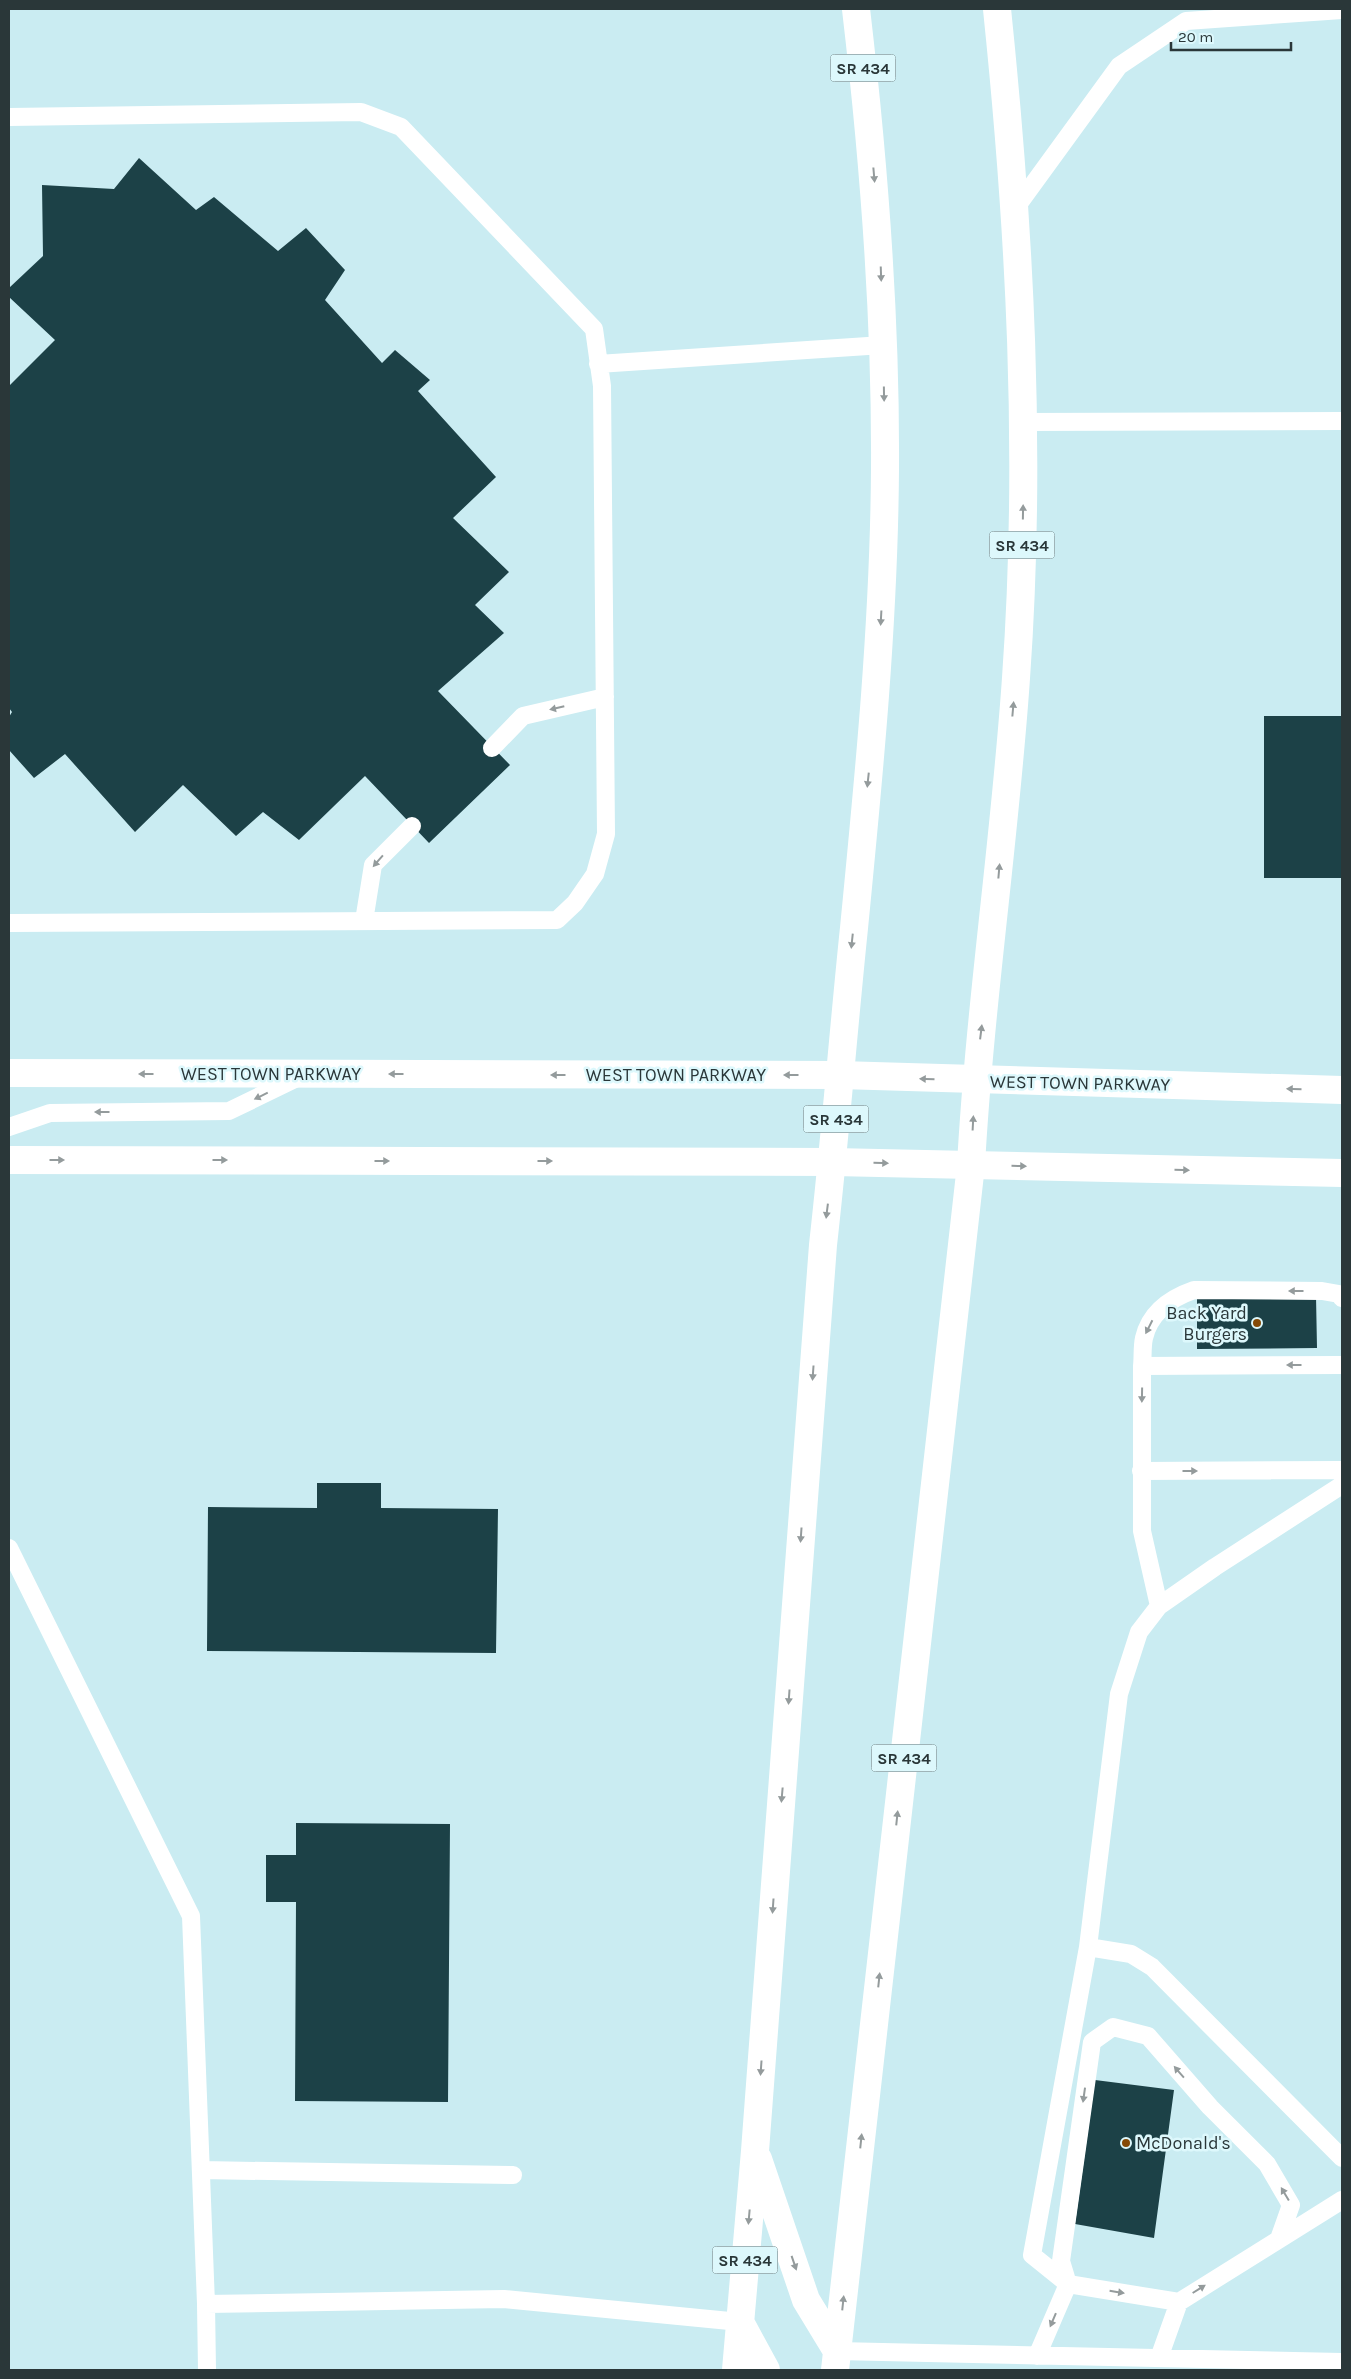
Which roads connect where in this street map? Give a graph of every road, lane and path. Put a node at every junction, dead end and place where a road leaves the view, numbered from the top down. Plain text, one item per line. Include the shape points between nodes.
1 (856, 9) edge
2 (997, 9) edge
3 (1342, 10) edge
4 (9, 117) edge
5 (1015, 209) junction
6 (884, 345) junction
7 (598, 364) junction
8 (1342, 421) edge
9 (1024, 422) junction
10 (605, 697) junction
11 (492, 748) dead end
12 (412, 826) dead end
13 (364, 921) junction
14 (9, 923) edge
15 (9, 1074) edge
16 (304, 1074) junction
17 (840, 1075) junction
18 (975, 1081) junction
19 (1342, 1090) edge
20 (9, 1127) edge
21 (9, 1160) edge
22 (832, 1162) junction
23 (971, 1165) junction
24 (1342, 1173) edge
25 (1342, 1298) edge
26 (1342, 1365) edge
27 (1142, 1366) junction
28 (1342, 1470) edge
29 (1141, 1471) junction
30 (1342, 1485) edge
31 (9, 1548) edge
32 (1159, 1606) junction
33 (1088, 1948) junction
34 (755, 2151) junction
35 (1342, 2158) edge
36 (201, 2170) junction
37 (513, 2175) dead end
38 (1342, 2200) edge
39 (1279, 2239) junction
40 (1068, 2284) junction
41 (1179, 2302) junction
42 (206, 2304) junction
43 (740, 2322) junction
44 (1037, 2356) junction
45 (1159, 2358) junction
46 (836, 2361) edge
47 (1342, 2362) edge
48 (207, 2370) edge
49 (736, 2370) edge
50 (766, 2370) edge

1 -> 6 main road, SR 434 via 870,126
2 - 5 main road, SR 434
3 - 5 lane via 1186,21 1119,66
4 - 7 lane via 361,112 401,127 594,329
5 - 9 main road, SR 434
6 - 7 lane
6 -> 17 main road, SR 434 via 882,598 875,715
7 - 10 lane via 602,386
8 - 9 lane
18 -> 9 main road, SR 434 via 995,911 1016,677
10 -> 11 lane via 523,716
10 - 13 lane via 606,834 595,874 575,904 557,920
12 -> 13 lane via 373,865
13 - 14 lane
16 -> 15 main road, WEST TOWN PARKWAY
17 -> 16 main road, WEST TOWN PARKWAY
16 -> 20 lane via 229,1111 50,1112
18 -> 17 main road, WEST TOWN PARKWAY
17 - 22 main road, SR 434
19 -> 18 main road, WEST TOWN PARKWAY
23 -> 18 main road, SR 434
21 -> 22 main road
22 -> 23 main road
22 -> 34 main road, SR 434 via 823,1245
23 -> 24 main road
46 -> 23 main road, SR 434
25 -> 27 lane via 1340,1294 1322,1291 1194,1290 1178,1296 1156,1313 1144,1337
26 -> 27 lane
27 -> 29 lane
29 -> 28 lane
29 - 32 lane via 1142,1531
30 - 32 lane
31 - 36 lane via 191,1916
32 - 33 lane via 1139,1632 1119,1694
33 - 35 lane via 1131,1954 1152,1967
33 - 40 lane via 1032,2255
34 -> 43 main road, SR 434
34 -> 46 main road via 806,2300
36 - 37 lane
36 - 42 lane
38 - 39 lane
39 -> 40 lane via 1292,2205 1267,2164 1210,2107 1148,2036 1113,2027 1092,2042 1061,2261
41 -> 39 lane
40 -> 41 lane
40 -> 44 lane
41 - 45 lane
42 - 43 lane via 504,2299
42 - 48 lane
43 - 49 main road, SR 434
43 - 50 main road
44 - 45 lane
44 - 46 lane
45 - 47 lane

